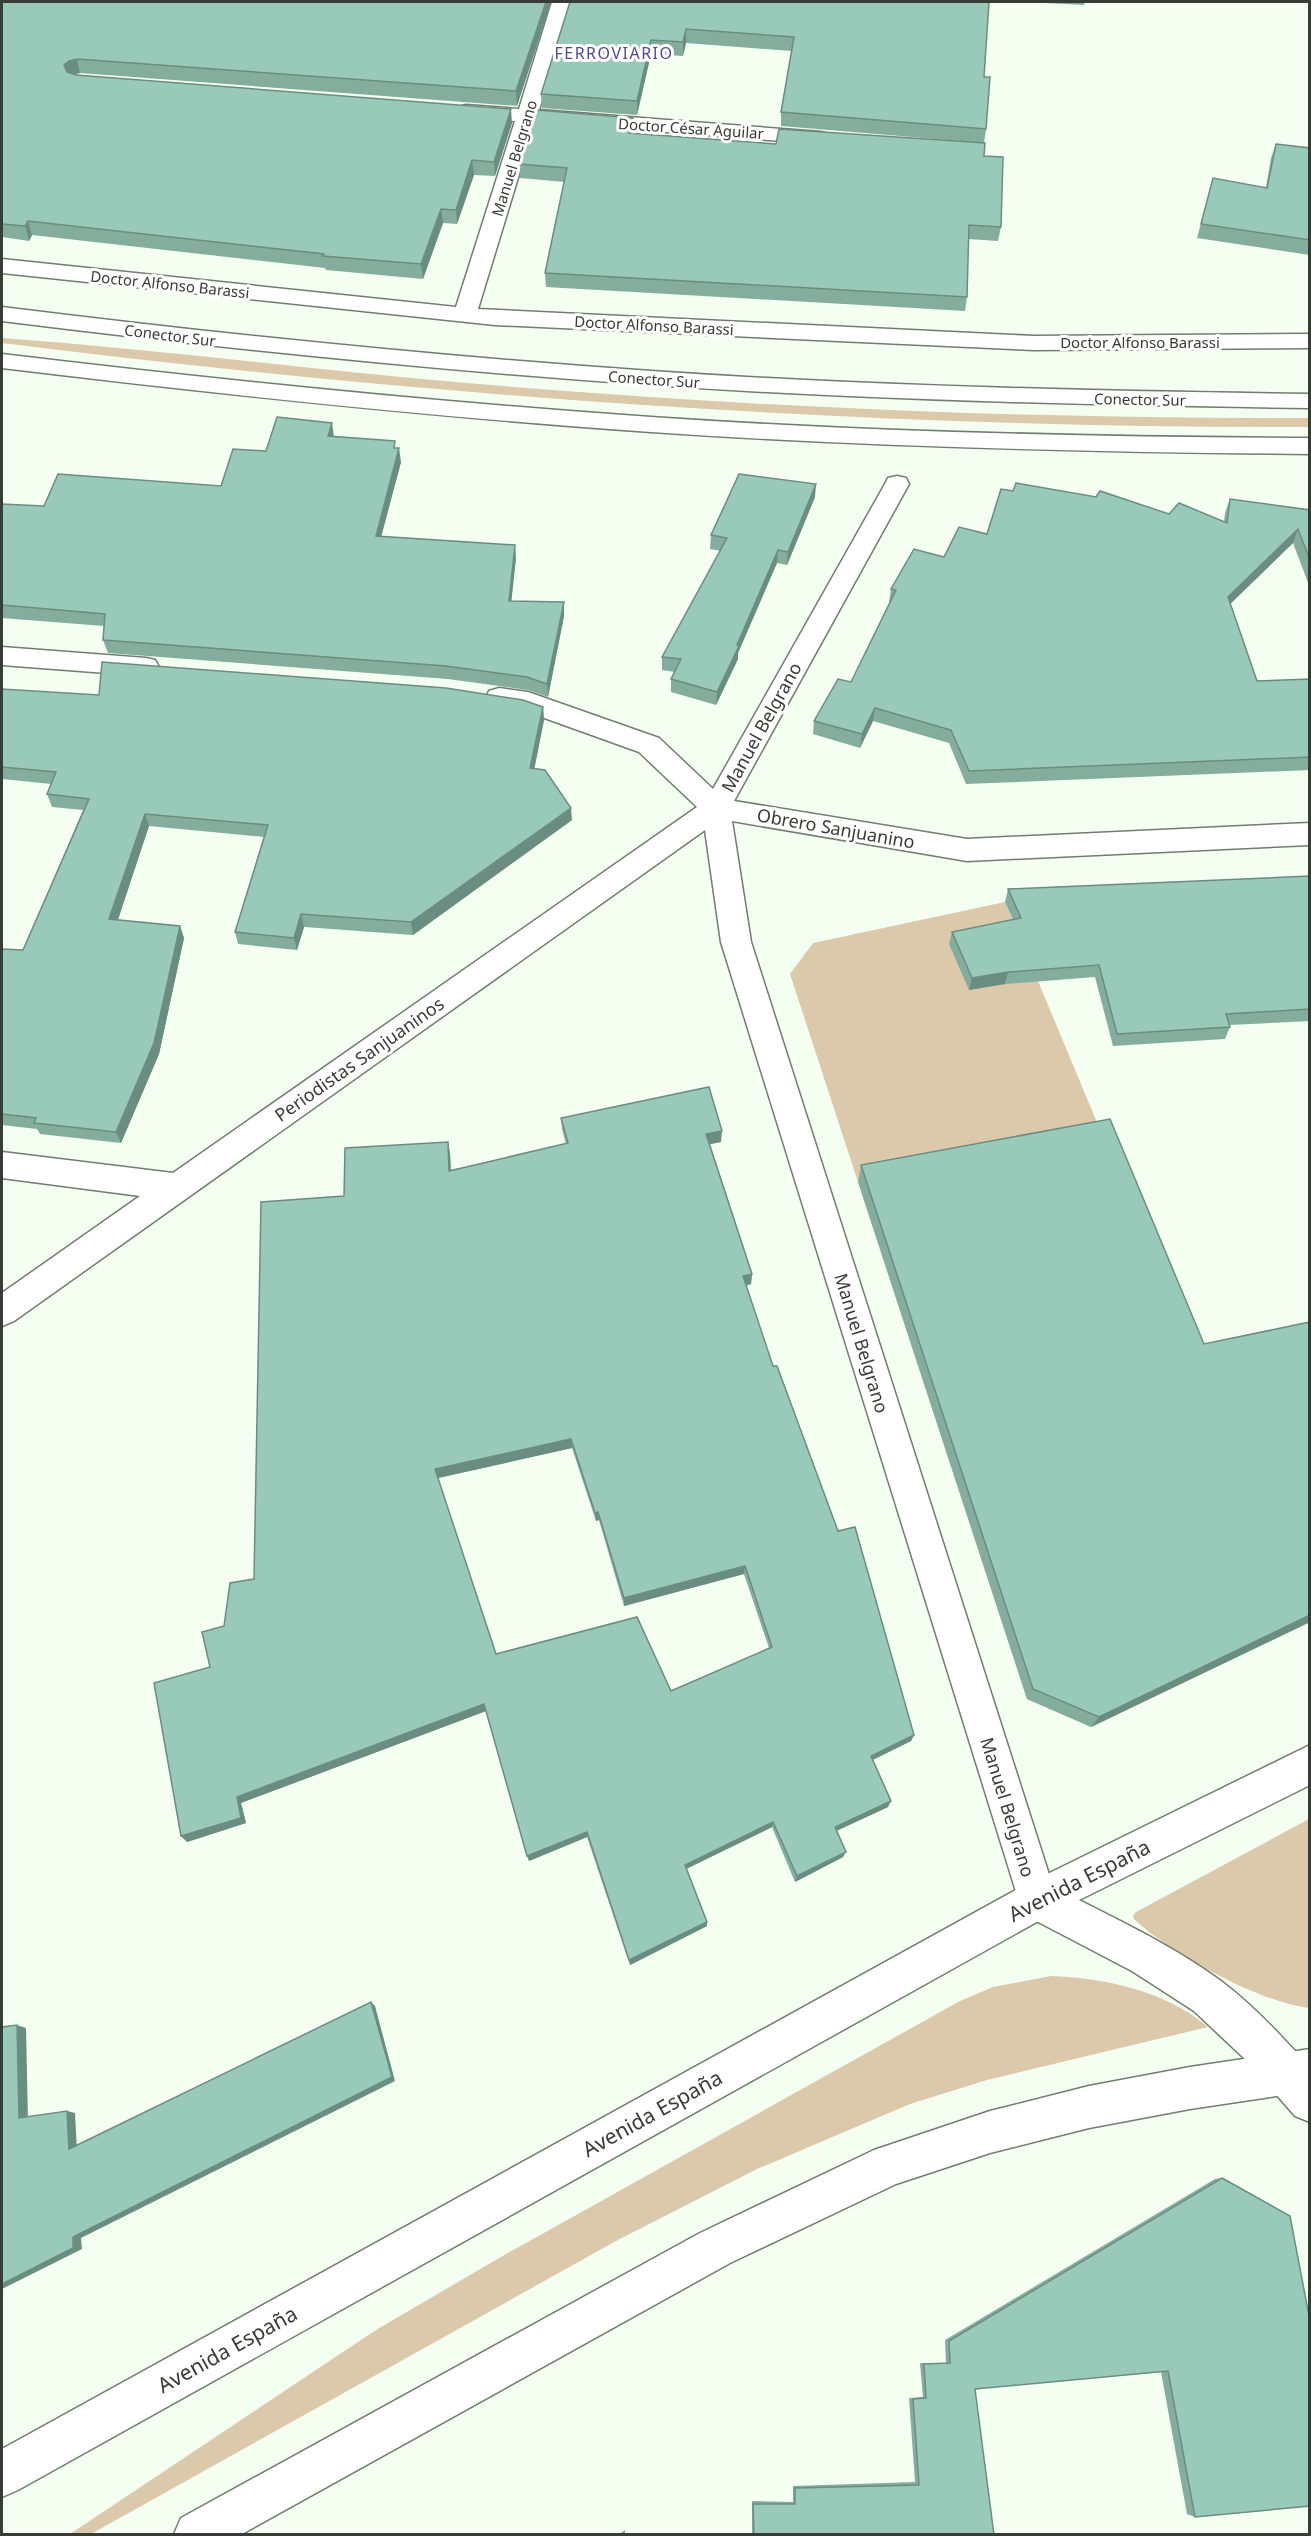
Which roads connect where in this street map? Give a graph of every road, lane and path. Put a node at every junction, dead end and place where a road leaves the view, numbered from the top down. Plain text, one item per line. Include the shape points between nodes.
1 (562, 2) edge
2 (445, 109) edge
3 (527, 115) junction
4 (836, 139) edge
5 (2, 266) edge
6 (2, 314) edge
7 (465, 315) junction
8 (1310, 341) edge
9 (2, 361) edge
10 (1310, 400) edge
11 (1310, 446) edge
12 (897, 484) dead end
13 (2, 656) edge
14 (166, 668) edge
15 (470, 693) edge
16 (716, 808) junction
17 (1310, 834) edge
18 (2, 1165) edge
19 (177, 1187) junction
20 (2, 1311) edge
21 (1310, 1764) edge
22 (1037, 1900) junction
23 (1302, 2081) edge
24 (2, 2474) edge
25 (197, 2535) edge

1 - 3 street, Manuel Belgrano
2 - 3 street, Doctor César Aguilar
3 - 4 street, Doctor César Aguilar
3 - 7 street, Manuel Belgrano
5 - 7 street, Doctor Alfonso Barassi
6 - 10 street, Conector Sur via 307,350 687,381 980,395
7 - 8 street, Doctor Alfonso Barassi via 1034,343
9 - 11 street via 313,397 643,424 991,440
12 - 16 street, Manuel Belgrano
13 - 14 street
15 - 16 street via 528,702 649,745
16 - 17 street, Obrero Sanjuanino via 967,850
16 - 19 street, Periodistas Sanjuaninos
16 - 22 street, Manuel Belgrano via 736,942
18 - 19 street
19 - 20 street, Periodistas Sanjuaninos
21 - 22 street, Avenida España
22 - 23 street, Manuel Belgrano via 1168,1970 1207,1996
22 - 24 street, Avenida España
23 - 25 street via 1190,2088 1089,2107 990,2132 889,2165 715,2248

